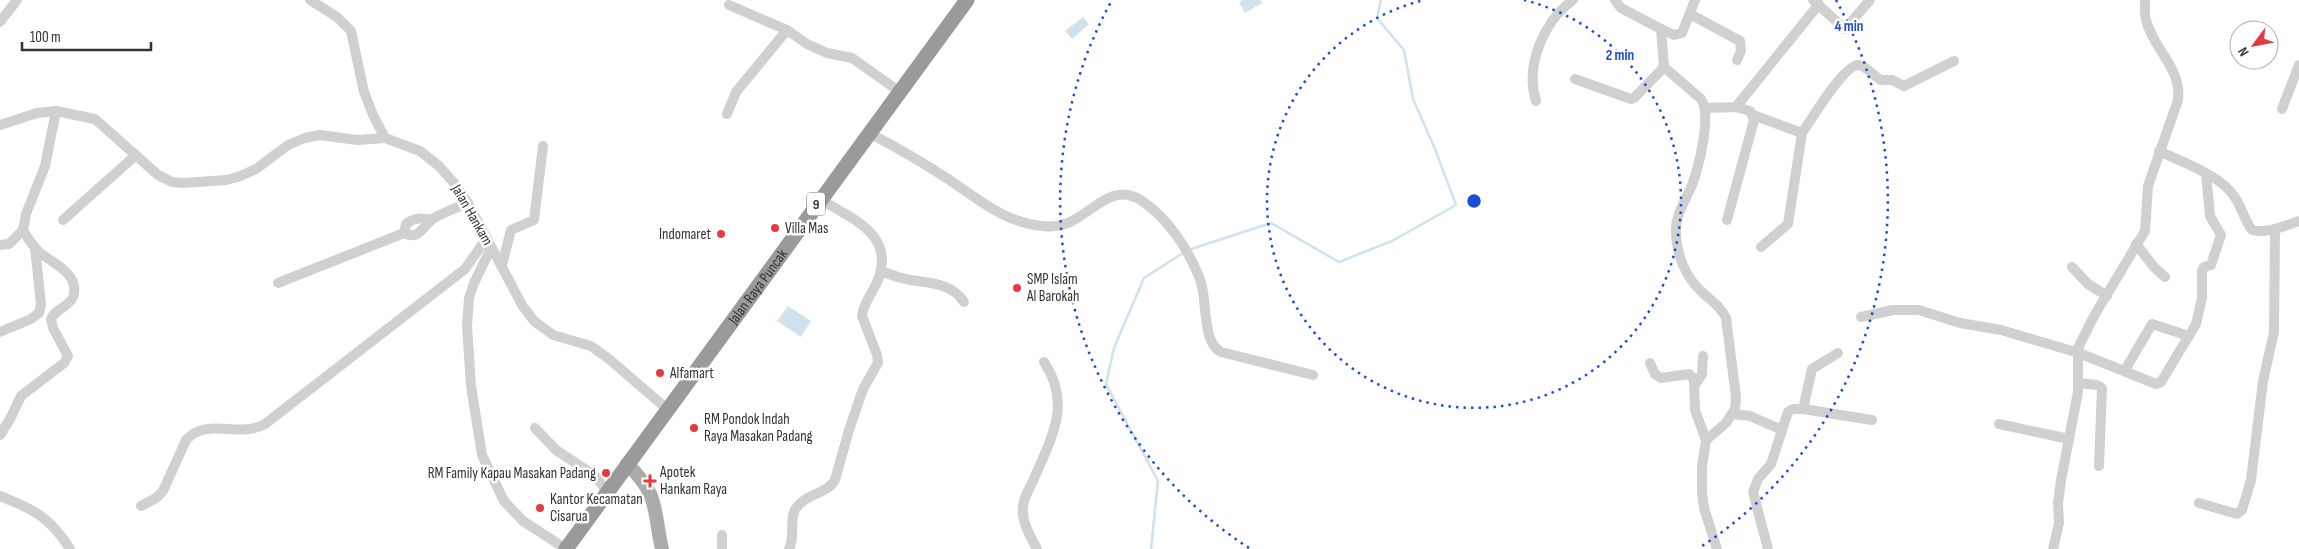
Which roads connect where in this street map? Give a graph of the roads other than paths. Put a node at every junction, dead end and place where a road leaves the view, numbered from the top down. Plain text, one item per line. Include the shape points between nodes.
1 (17, 0) edge
2 (310, 0) edge
3 (967, 0) edge
4 (1573, 0) edge
5 (1615, 0) edge
6 (1695, 0) edge
7 (1870, 0) edge
8 (2145, 0) edge
9 (1816, 2) edge
10 (729, 4) dead end
11 (1690, 14) junction
12 (0, 22) edge
13 (1661, 29) junction
14 (787, 30) junction
15 (1737, 60) dead end
16 (1954, 61) dead end
17 (2299, 65) edge
18 (1664, 66) junction
19 (1575, 79) dead end
20 (900, 92) junction
21 (1536, 101) dead end
22 (1736, 107) junction
23 (1705, 108) junction
24 (2282, 109) dead end
25 (56, 111) junction
26 (727, 114) dead end
27 (1753, 115) junction
28 (0, 125) edge
29 (869, 133) junction
30 (1802, 133) junction
31 (386, 138) junction
32 (543, 146) dead end
33 (2159, 151) junction
34 (136, 155) junction
35 (2206, 174) junction
36 (820, 199) junction
37 (468, 203) junction
38 (63, 220) dead end
39 (1727, 220) dead end
40 (2299, 221) edge
41 (23, 230) junction
42 (2275, 230) junction
43 (489, 243) junction
44 (2136, 244) junction
45 (0, 245) edge
46 (1761, 247) dead end
47 (35, 248) junction
48 (502, 265) junction
49 (2072, 267) dead end
50 (881, 271) junction
51 (2166, 277) dead end
52 (278, 283) dead end
53 (2107, 296) junction
54 (964, 302) dead end
55 (1861, 317) dead end
56 (0, 332) edge
57 (2189, 336) junction
58 (1838, 353) dead end
59 (2079, 353) junction
60 (1703, 356) dead end
61 (1044, 362) dead end
62 (1650, 363) dead end
63 (2125, 370) junction
64 (1312, 374) dead end
65 (2078, 383) junction
66 (1695, 385) junction
67 (667, 409) junction
68 (1803, 409) junction
69 (1733, 414) junction
70 (1872, 420) dead end
71 (1999, 424) dead end
72 (535, 428) dead end
73 (1782, 430) junction
74 (0, 435) edge
75 (2069, 439) junction
76 (1706, 440) junction
77 (627, 464) junction
78 (2099, 466) dead end
79 (608, 492) junction
80 (0, 496) edge
81 (2199, 503) dead end
82 (141, 506) dead end
83 (722, 535) dead end
84 (70, 549) edge
85 (566, 549) edge
86 (662, 549) edge
87 (722, 549) edge
88 (789, 549) edge
89 (1037, 549) edge
90 (1717, 549) edge
91 (1768, 549) edge
92 (2053, 549) edge

1 - 12 street
2 - 31 street via 337,17 351,31 366,98
3 - 20 highway, Jalan Raya Puncak / 9
4 - 21 street via 1549,26 1540,43 1531,76
5 - 13 street via 1621,8
6 - 11 street
7 - 9 street via 1845,29
8 - 33 street via 2146,21 2171,66 2179,89
9 - 22 street
10 - 14 street
11 - 13 street via 1685,31 1679,35
11 - 15 street via 1740,41 1741,51
13 - 18 street
14 - 20 street via 827,53 852,58
14 - 26 street via 736,92
16 - 30 street via 1904,86 1892,80 1880,80 1862,66 1856,66 1829,93
17 - 24 street
18 - 19 street via 1631,99
18 - 23 street via 1701,98
20 - 29 highway, Jalan Raya Puncak / 9
22 - 23 street
22 - 27 street
23 - 69 street via 1698,167 1679,213 1676,232 1679,252 1691,281 1720,308 1726,318 1736,397
25 - 28 street via 37,112
25 - 34 street via 95,119
25 - 41 street via 45,166
27 - 30 street
27 - 39 street via 1754,124
29 - 36 highway, Jalan Raya Puncak / 9
29 - 64 street via 915,158 989,208 1040,226 1062,225 1085,214 1106,198 1120,194 1136,197 1165,221 1187,254 1203,287 1208,332 1214,348
30 - 46 street via 1788,224
31 - 34 street via 357,140 320,135 305,138 288,145 248,173 208,182 172,182 158,175
31 - 37 street, Jalan Hankam via 425,154 449,177
32 - 48 street via 534,220 511,230
33 - 35 street
33 - 44 street via 2146,192 2146,226
34 - 38 street
35 - 42 street via 2225,184 2252,230
35 - 57 street via 2210,216 2221,235 2211,264 2202,271 2199,311
36 - 50 street via 872,232 880,247
36 - 67 highway, Jalan Raya Puncak / 9
37 - 43 street, Jalan Hankam
37 - 52 street via 431,220 422,232 404,233
40 - 42 street
41 - 45 street via 8,245
41 - 47 street
42 - 81 street via 2274,332 2263,382 2251,480 2242,510 2237,514
43 - 48 street, Jalan Hankam
43 - 82 street via 465,268 265,424 248,431 205,428 190,435 163,491
43 - 85 street via 469,298 466,326 482,455 504,501 523,521
44 - 51 street
44 - 53 street
47 - 56 street via 41,304 39,313
47 - 74 street via 66,272 73,284 72,299 51,320 68,356 64,363 21,396
48 - 67 street, Jalan Hankam via 522,305 541,328 559,338 591,346
49 - 53 street via 2088,284
50 - 54 street via 946,287 956,292
50 - 88 street via 862,316 878,363 862,389 836,480 797,506
53 - 59 street via 2087,328
55 - 59 street via 1892,310 1919,310
57 - 63 street via 2152,324
57 - 63 street via 2161,382 2156,384
58 - 68 street via 1812,370
59 - 63 street
59 - 65 street
60 - 66 street via 1702,374
61 - 89 street via 1055,384 1058,409 1056,428 1023,503 1025,523
62 - 66 street via 1658,377 1689,374
65 - 75 street
65 - 78 street via 2102,388
66 - 76 street via 1695,410
67 - 77 highway, Jalan Raya Puncak / 9
68 - 70 street
68 - 73 street via 1788,412
69 - 73 street via 1750,416
69 - 76 street
71 - 75 street
72 - 79 street via 556,450 594,475
73 - 91 street via 1771,464 1758,479 1753,492
75 - 92 street via 2058,503 2058,532
76 - 90 street via 1702,493
77 - 79 highway, Jalan Raya Puncak / 9
77 - 86 main road via 652,494
79 - 85 highway, Jalan Raya Puncak / 9
80 - 84 street via 38,512
83 - 87 street

